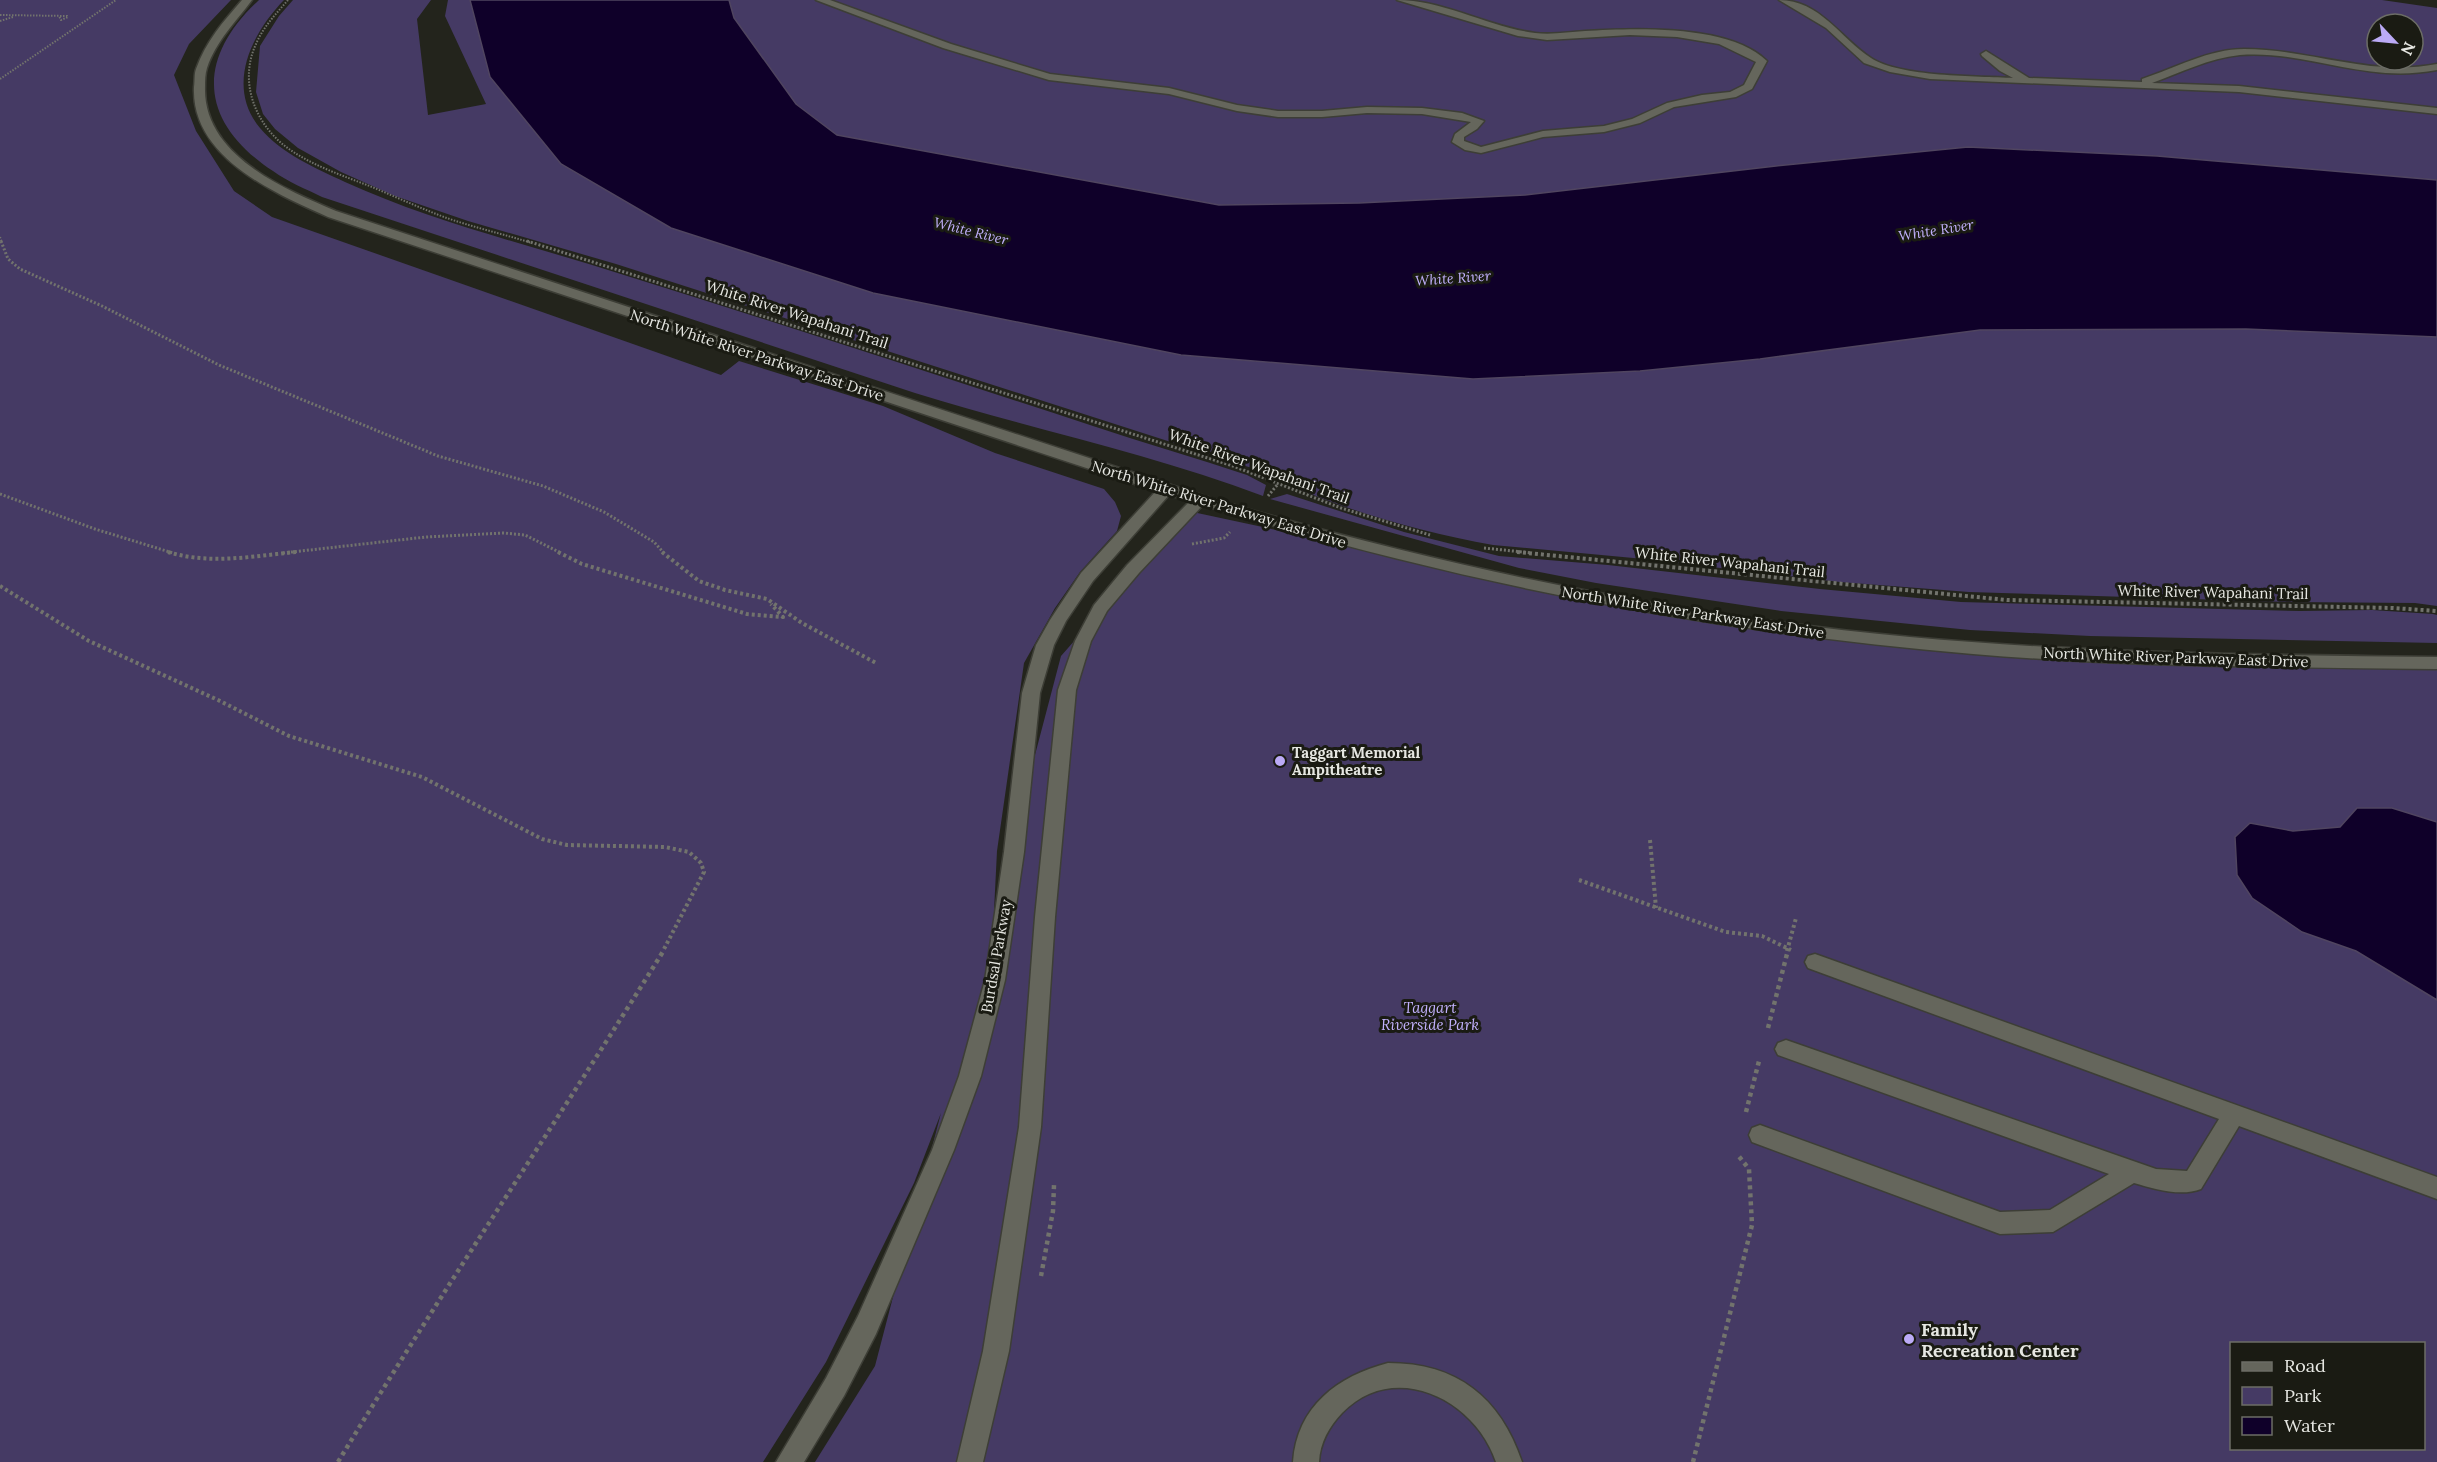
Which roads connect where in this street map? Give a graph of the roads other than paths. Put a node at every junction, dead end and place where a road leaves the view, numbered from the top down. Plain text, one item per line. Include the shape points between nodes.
1 (247, 0) edge
2 (820, 0) edge
3 (1402, 0) edge
4 (1784, 0) edge
5 (1986, 54) dead end
6 (2437, 67) edge
7 (2004, 69) junction
8 (2025, 79) junction
9 (1989, 80) junction
10 (2131, 84) junction
11 (2437, 111) edge
12 (1166, 489) junction
13 (1200, 500) junction
14 (2437, 663) edge
15 (1815, 962) road end
16 (1786, 1049) dead end
17 (2234, 1114) junction
18 (1752, 1127) road end
19 (2132, 1172) junction
20 (2437, 1188) edge
21 (789, 1462) edge
22 (970, 1462) edge
23 (1306, 1462) edge
24 (1509, 1462) edge

1 - 12 street, North White River Parkway East Drive via 218,31 204,57 198,79 199,104 209,130 225,151 285,194 332,214
2 - 3 street via 1050,77 1168,91 1278,114 1367,110 1462,116 1478,121 1459,136 1458,142 1481,150 1543,134 1604,129 1636,121 1671,105 1732,95 1748,87 1762,61 1750,52 1682,34 1641,31 1537,36 1499,29
4 - 9 street via 1830,26 1868,61 1930,76
5 - 7 street
6 - 10 street via 2397,72 2239,52
7 - 8 street
7 - 9 street
8 - 9 street
8 - 10 street
10 - 11 street via 2239,89
12 - 13 street, North White River Parkway East Drive
12 - 21 street, Burdsal Parkway via 1087,577 1045,645 1028,710 1014,852 995,980 970,1076 943,1150 867,1325 835,1388
13 - 14 street, North White River Parkway East Drive via 1356,545 1491,578 1636,606 1776,627 2045,653 2198,660
13 - 22 street via 1100,609 1083,641 1069,683 1045,916 1030,1127 996,1351
15 - 17 street
16 - 19 street
17 - 19 street via 2193,1182 2156,1179
17 - 20 street
18 - 19 street via 2000,1223 2053,1221
23 - 24 street via 1318,1422 1339,1396 1367,1380 1400,1375 1433,1380 1464,1396 1490,1421

